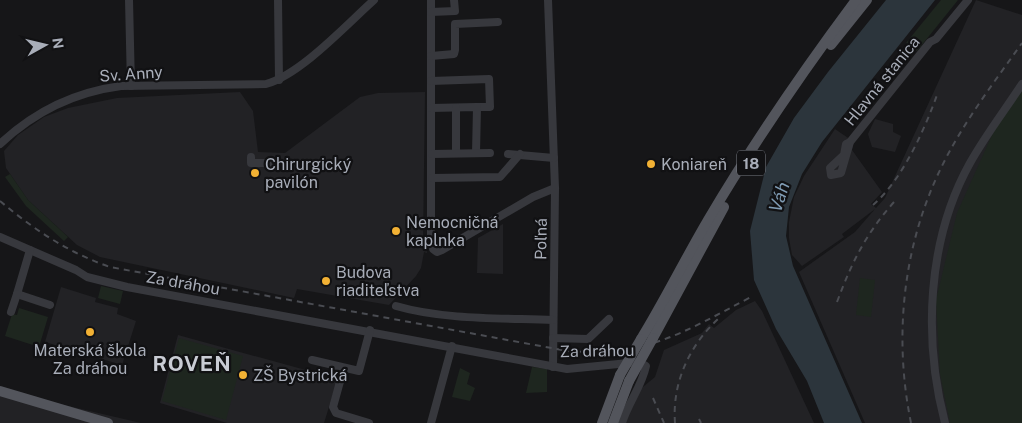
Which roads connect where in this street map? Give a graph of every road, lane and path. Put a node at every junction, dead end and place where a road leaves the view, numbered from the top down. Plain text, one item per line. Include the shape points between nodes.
1 (129, 0) edge
2 (278, 0) edge
3 (374, 0) edge
4 (432, 0) edge
5 (454, 0) edge
6 (548, 0) edge
7 (856, 0) edge
8 (867, 0) edge
9 (968, 0) edge
10 (431, 12) junction
11 (498, 22) dead end
12 (431, 56) junction
13 (280, 80) junction
14 (431, 81) junction
15 (1022, 84) edge
16 (132, 86) junction
17 (477, 107) junction
18 (432, 108) junction
19 (456, 108) junction
20 (850, 142) dead end
21 (0, 144) edge
22 (456, 153) junction
23 (476, 153) junction
24 (490, 153) dead end
25 (432, 154) junction
26 (508, 154) dead end
27 (520, 154) junction
28 (251, 157) dead end
29 (554, 158) junction
30 (269, 163) tunnel mouth
31 (288, 163) tunnel mouth
32 (302, 163) dead end
33 (432, 178) junction
34 (555, 188) junction
35 (0, 237) edge
36 (30, 250) junction
37 (17, 294) junction
38 (50, 305) dead end
39 (396, 306) dead end
40 (11, 312) dead end
41 (609, 319) dead end
42 (553, 320) junction
43 (370, 330) junction
44 (553, 338) junction
45 (452, 346) junction
46 (312, 360) dead end
47 (554, 367) junction
48 (625, 378) junction
49 (341, 379) dead end
50 (0, 391) edge
51 (108, 423) edge
52 (369, 423) edge
53 (431, 423) edge
54 (602, 423) edge
55 (613, 423) edge
56 (622, 423) edge
57 (945, 423) edge

1 - 16 street
2 - 13 street
3 - 13 street
4 - 10 street
5 - 10 street via 455,11
6 - 29 street, Poľná
7 - 48 main road, 18, bridge via 805,70 706,224 641,339
8 - 48 main road, 18, bridge via 816,65 772,131 716,220 653,338
9 - 20 street, Hlavná stanica
10 - 12 street
11 - 12 street via 455,24 454,54
12 - 14 street
13 - 16 street, Sv. Anny via 266,84
14 - 17 street via 489,79 490,107
14 - 18 street
15 - 57 street via 969,164 941,240 932,314 936,381
16 - 21 street, Sv. Anny via 103,88 71,98 40,112
17 - 19 street
17 - 23 street
18 - 19 street
18 - 25 street
19 - 22 street
22 - 23 street
22 - 25 street
23 - 24 street
25 - 33 street
26 - 27 street
27 - 29 street
27 - 33 street via 500,177
28 - 30 street via 251,163
29 - 34 street, Poľná
31 - 32 street
33 - 34 street via 431,242 435,251 442,250 533,196
34 - 42 street, Poľná
35 - 36 street, Za dráhou
36 - 37 street
36 - 43 street, Za dráhou via 97,280
37 - 38 street
37 - 40 street
39 - 42 street via 448,316
41 - 44 street via 588,339
42 - 44 street, Poľná
43 - 45 street, Za dráhou
43 - 46 street via 359,371
44 - 47 street, Poľná
45 - 47 street, Za dráhou
45 - 53 street
47 - 56 street, Za dráhou via 577,369 639,362 646,366
48 - 54 main road, 18
48 - 55 main road, 18
49 - 52 street via 333,407 336,413
50 - 51 main road

